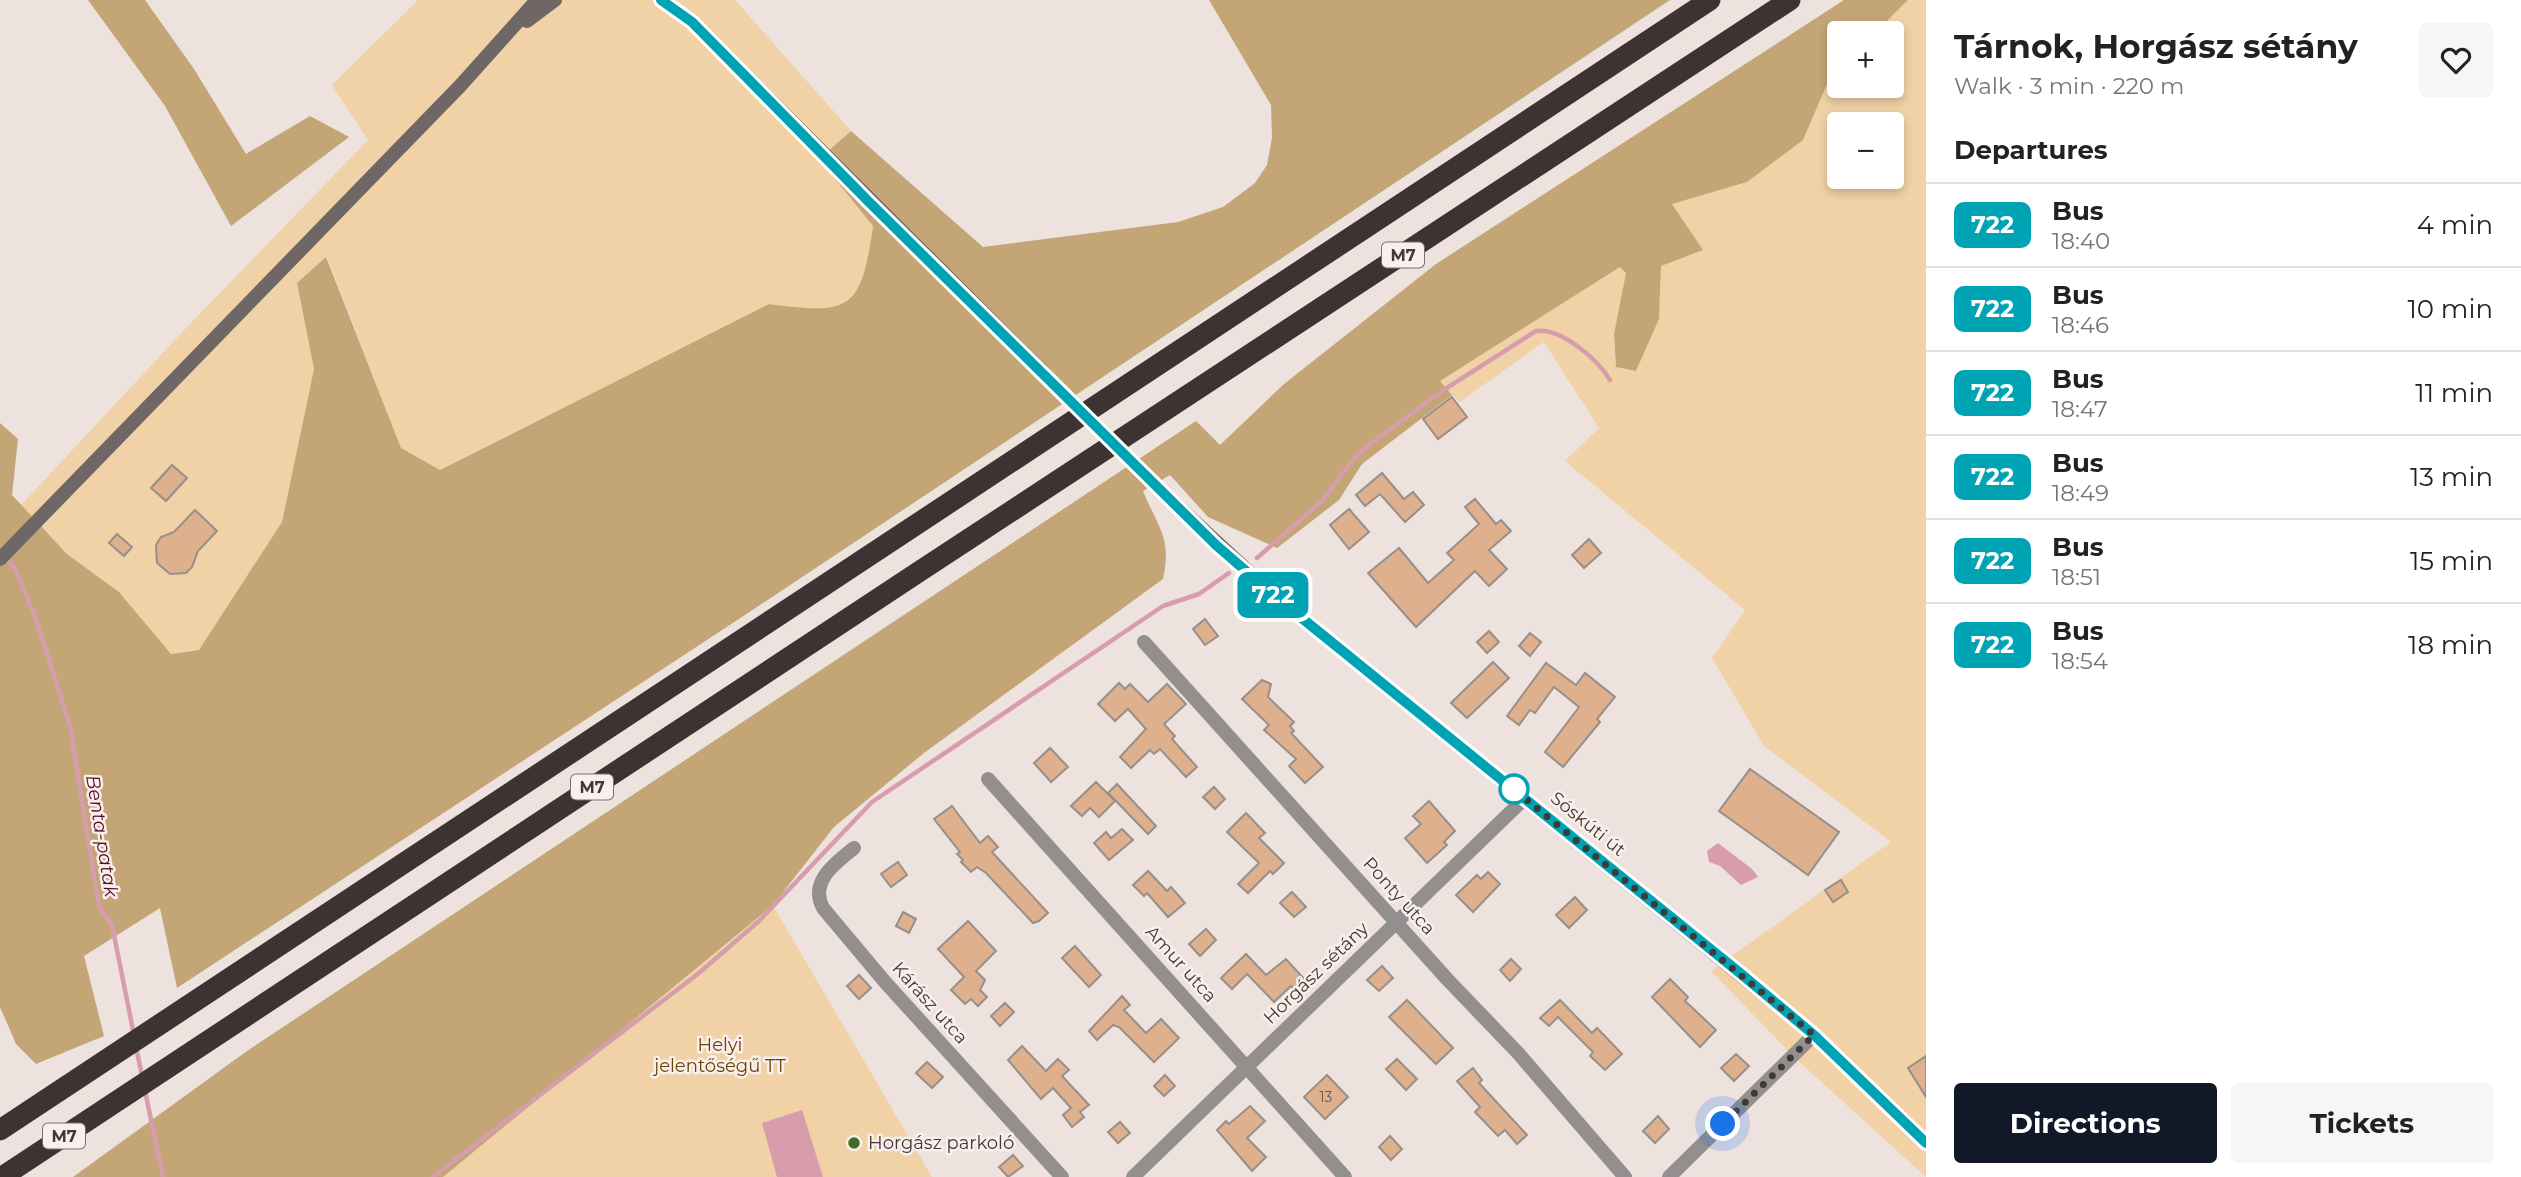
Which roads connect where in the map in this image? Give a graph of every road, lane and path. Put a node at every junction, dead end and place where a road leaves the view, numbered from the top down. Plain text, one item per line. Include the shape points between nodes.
1 (537, 0) edge
2 (555, 0) edge
3 (661, 0) edge
4 (679, 0) edge
5 (1710, 0) edge
6 (1790, 0) edge
7 (692, 22) junction
8 (509, 35) junction
9 (1044, 373) tunnel mouth
10 (1157, 487) tunnel mouth
11 (0, 559) edge
12 (1144, 642) dead end
13 (988, 779) dead end
14 (1525, 798) junction
15 (853, 848) dead end
16 (1396, 922) junction
17 (1814, 1035) junction
18 (1247, 1067) junction
19 (0, 1130) edge
20 (1926, 1143) edge
21 (2, 1177) edge
22 (1062, 1177) edge
23 (1133, 1177) edge
24 (1345, 1177) edge
25 (1625, 1177) edge
26 (1669, 1177) edge

1 - 8 main road
2 - 8 main road
3 - 7 main road
4 - 7 main road
5 - 19 highway, M7
6 - 21 highway, M7
7 - 9 main road
8 - 11 main road
10 - 14 main road, Sóskúti út via 1277,598
12 - 16 street, Ponty utca
13 - 18 street, Amur utca
14 - 16 street, Horgász sétány
14 - 17 main road, Sóskúti út
15 - 22 street, Kárász utca via 820,884 822,908
16 - 18 street, Horgász sétány
16 - 25 street, Ponty utca
17 - 20 main road, Sóskúti út
17 - 26 street
18 - 23 street, Horgász sétány
18 - 24 street, Amur utca

